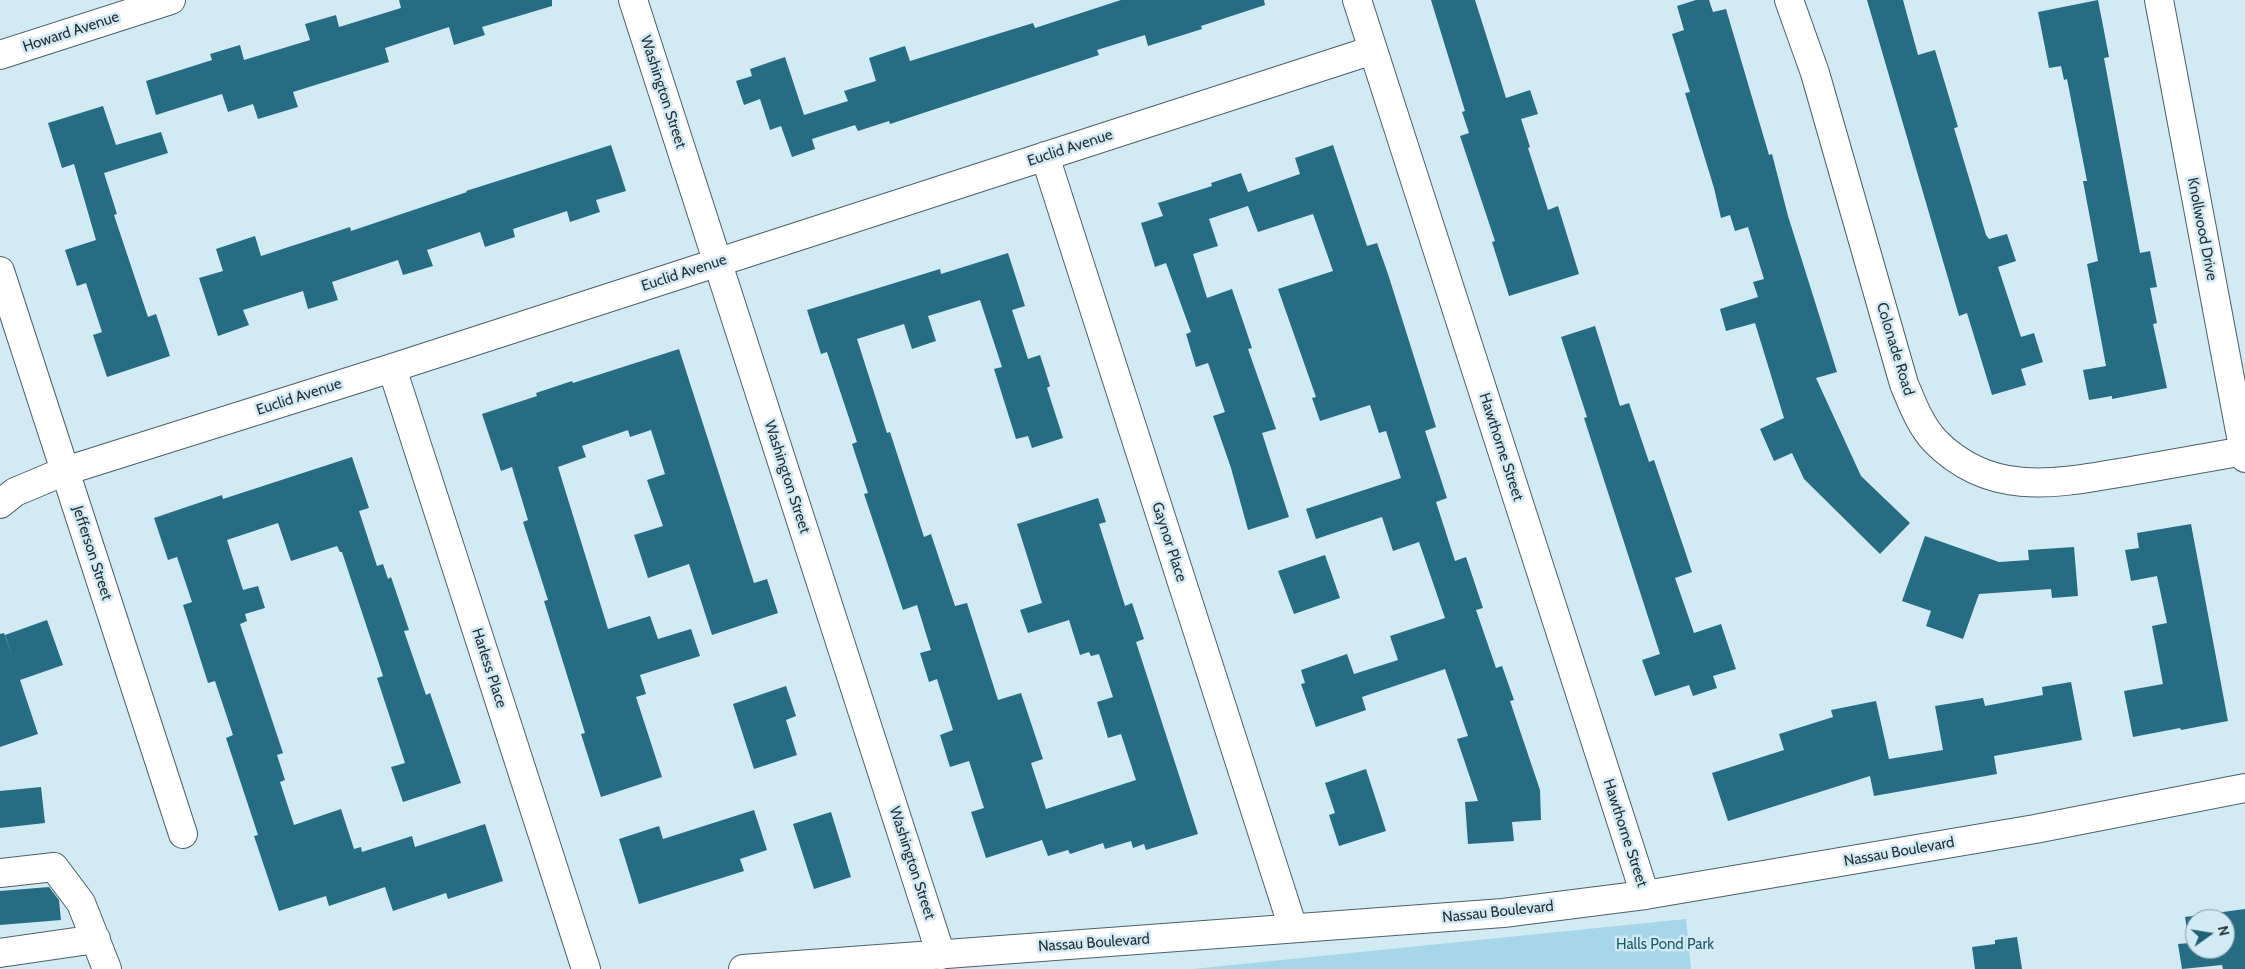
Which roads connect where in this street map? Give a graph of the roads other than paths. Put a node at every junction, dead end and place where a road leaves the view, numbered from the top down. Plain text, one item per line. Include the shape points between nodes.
1 (171, 0) edge
2 (633, 0) edge
3 (1357, 0) edge
4 (1789, 0) edge
5 (2159, 0) edge
6 (1373, 50) junction
7 (0, 55) edge
8 (1045, 156) junction
9 (717, 262) junction
10 (0, 271) edge
11 (392, 368) junction
12 (2244, 455) edge
13 (65, 471) junction
14 (0, 504) edge
15 (2245, 788) edge
16 (183, 834) dead end
17 (0, 873) edge
18 (1645, 895) junction
19 (1293, 928) junction
20 (96, 939) junction
21 (0, 953) edge
22 (942, 955) junction
23 (107, 969) edge
24 (586, 969) edge
25 (743, 969) edge

1 - 7 street, Howard Avenue
2 - 9 street, Washington Street
3 - 6 street, Hawthorne Street
4 - 12 street, Colonade Road via 1815,73 1904,384 1920,421 1934,440 1967,467 2032,484
5 - 12 street, Knollwood Drive
6 - 8 street, Euclid Avenue
6 - 18 street, Hawthorne Street
8 - 9 street, Euclid Avenue
8 - 19 street, Gaynor Place
9 - 11 street, Euclid Avenue
9 - 22 street, Washington Street
10 - 13 street, Jefferson Street
11 - 13 street, Euclid Avenue
11 - 24 street, Harless Place
13 - 14 street, Euclid Avenue via 15,492
13 - 16 street, Jefferson Street
15 - 18 street, Nassau Boulevard via 2035,829
17 - 20 street via 54,867 81,903
18 - 19 street, Nassau Boulevard via 1503,913
19 - 22 street, Nassau Boulevard
20 - 21 street
20 - 23 street
22 - 25 street, Nassau Boulevard

